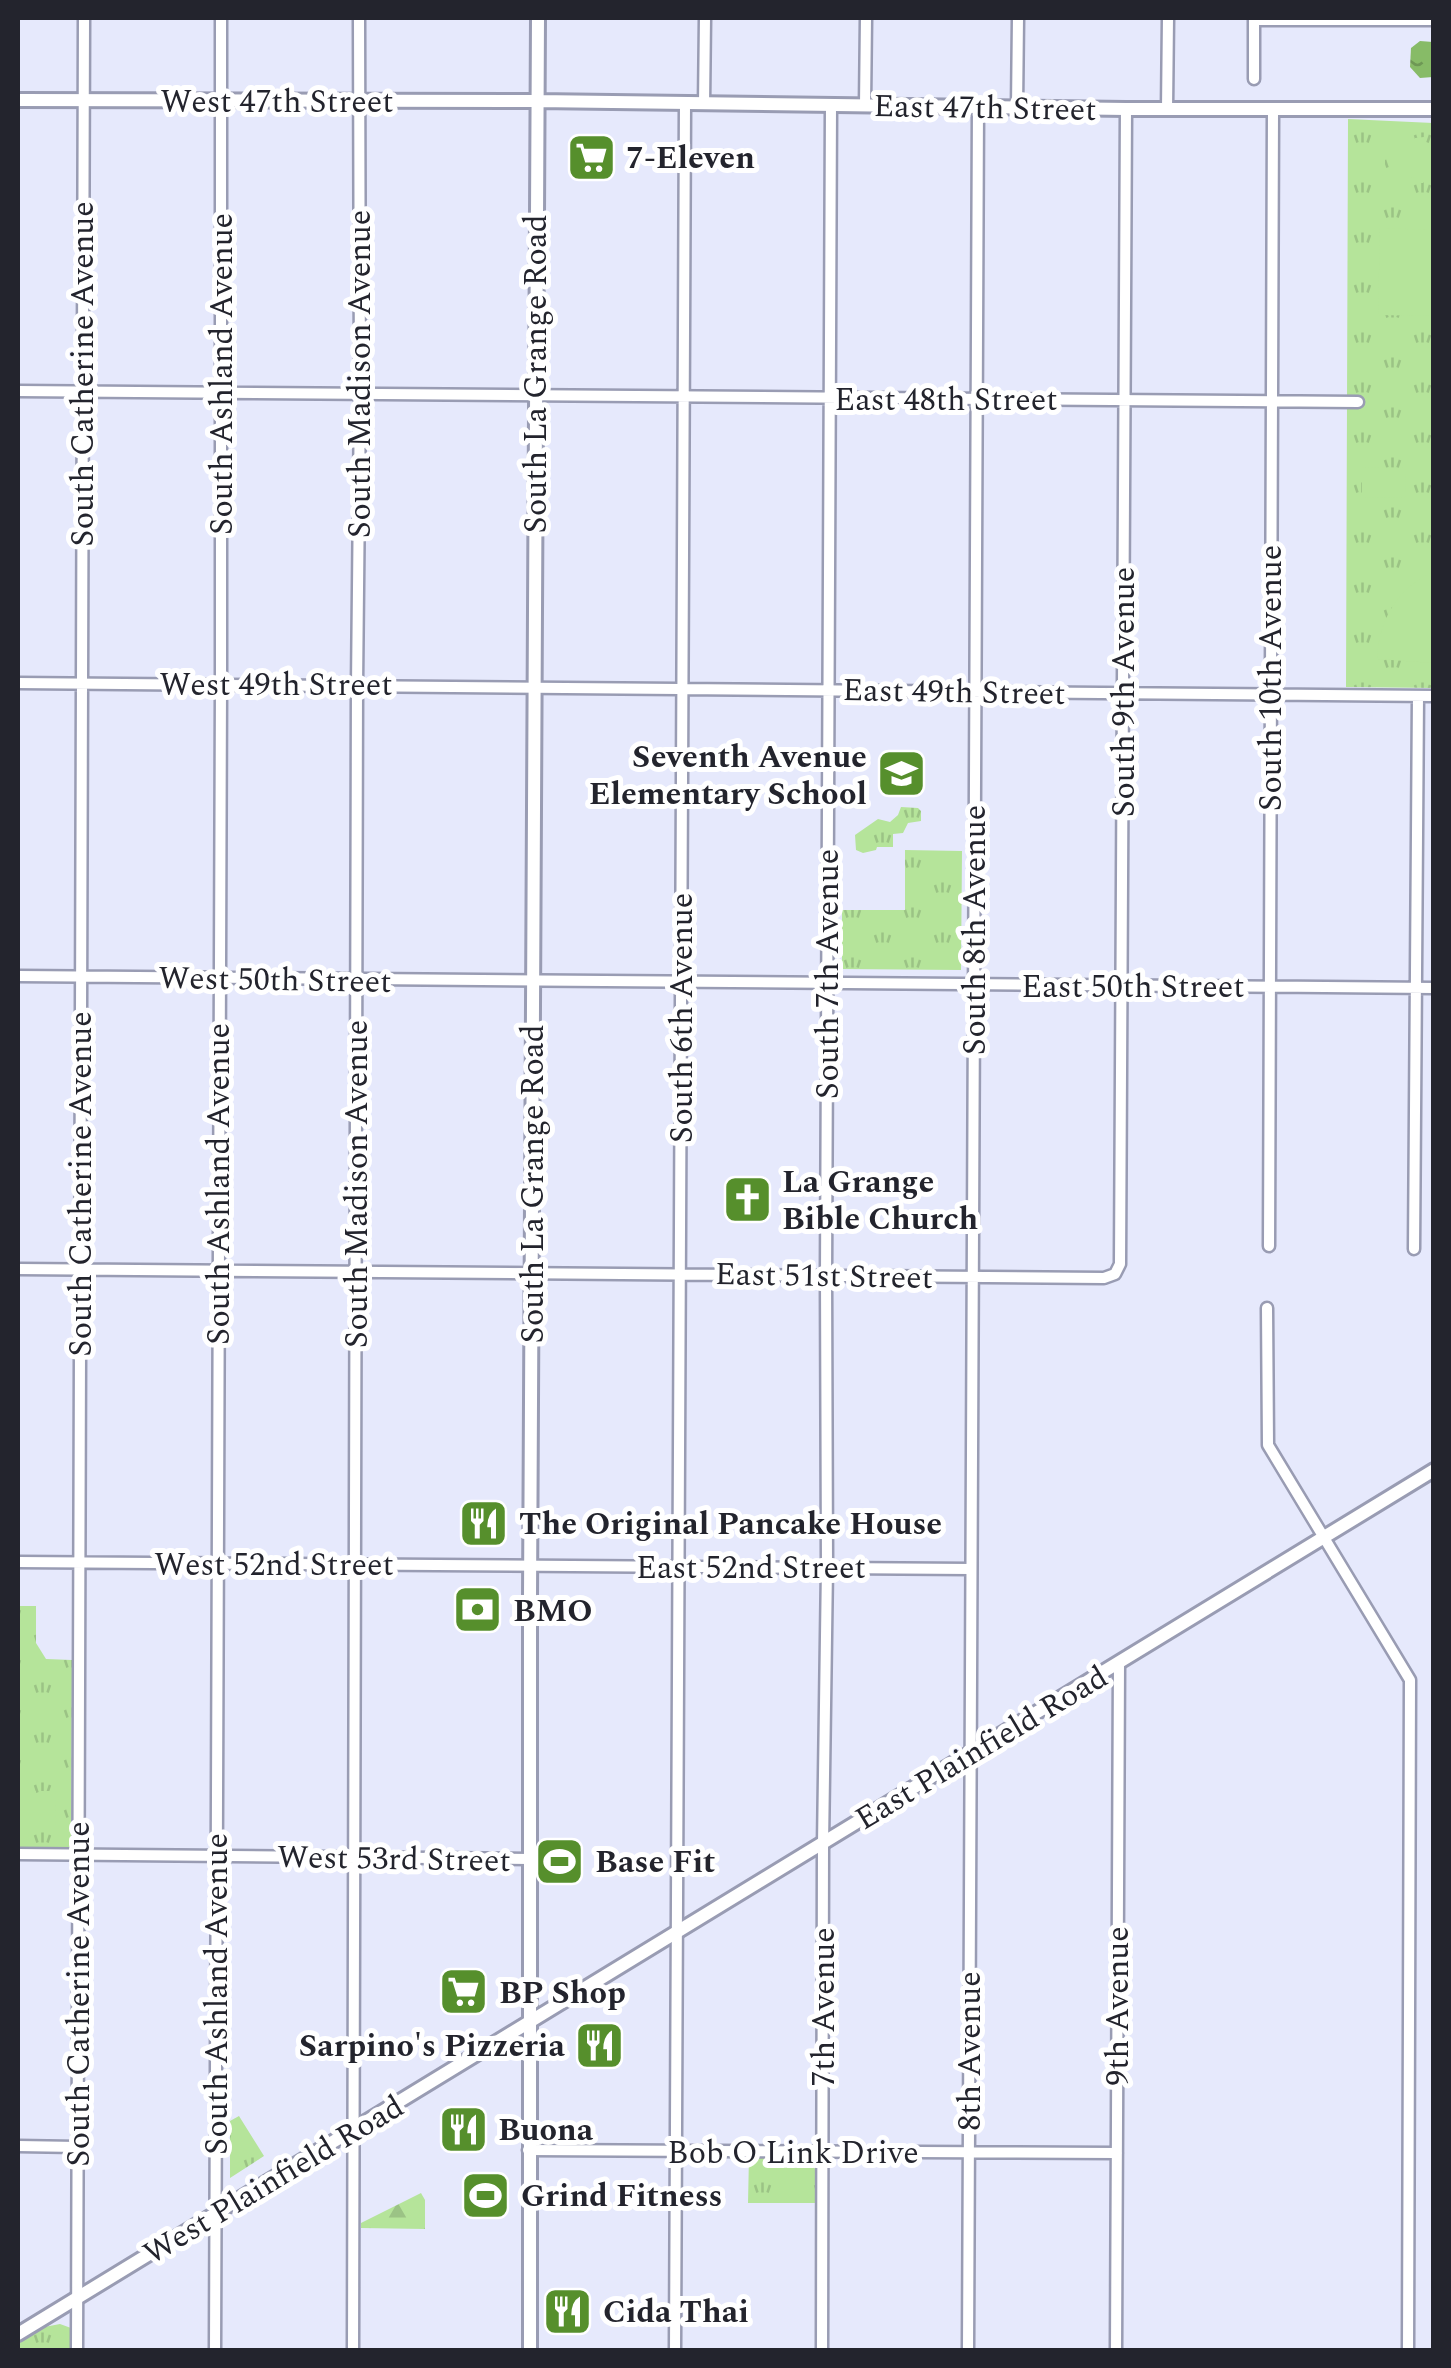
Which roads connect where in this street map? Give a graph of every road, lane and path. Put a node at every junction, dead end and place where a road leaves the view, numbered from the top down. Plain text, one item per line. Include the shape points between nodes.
1 (84, 18) edge
2 (221, 18) edge
3 (359, 18) edge
4 (538, 18) edge
5 (705, 18) edge
6 (866, 18) edge
7 (1018, 18) edge
8 (1168, 18) edge
9 (1254, 19) edge
10 (1434, 20) edge
11 (1254, 79) dead end
12 (18, 100) edge
13 (83, 100) junction
14 (220, 100) junction
15 (358, 100) junction
16 (537, 102) junction
17 (685, 104) junction
18 (704, 104) junction
19 (831, 105) junction
20 (865, 105) junction
21 (978, 107) junction
22 (1016, 107) junction
23 (1126, 109) junction
24 (1167, 109) junction
25 (1434, 109) edge
26 (1273, 110) junction
27 (18, 391) edge
28 (82, 391) junction
29 (222, 393) junction
30 (360, 395) junction
31 (535, 396) junction
32 (684, 396) junction
33 (830, 398) junction
34 (976, 399) junction
35 (1124, 400) junction
36 (1271, 402) junction
37 (1358, 402) dead end
38 (18, 682) edge
39 (81, 683) junction
40 (221, 684) junction
41 (357, 685) junction
42 (534, 686) junction
43 (682, 688) junction
44 (828, 689) junction
45 (975, 691) junction
46 (1123, 692) junction
47 (1270, 694) junction
48 (1418, 696) junction
49 (1434, 696) edge
50 (18, 976) edge
51 (80, 977) junction
52 (218, 977) junction
53 (356, 980) junction
54 (532, 982) junction
55 (681, 983) junction
56 (827, 984) junction
57 (974, 985) junction
58 (1123, 986) junction
59 (1268, 987) junction
60 (1415, 988) junction
61 (1434, 988) edge
62 (1268, 1246) dead end
63 (1414, 1249) dead end
64 (18, 1269) edge
65 (80, 1270) junction
66 (219, 1271) junction
67 (356, 1272) junction
68 (532, 1274) junction
69 (680, 1274) junction
70 (1115, 1274) joint
71 (826, 1276) junction
72 (973, 1277) junction
73 (1267, 1308) dead end
74 (1434, 1470) edge
75 (1324, 1537) junction
76 (18, 1562) edge
77 (80, 1562) junction
78 (218, 1563) junction
79 (356, 1564) junction
80 (530, 1565) junction
81 (678, 1567) junction
82 (827, 1567) junction
83 (972, 1569) junction
84 (1119, 1662) junction
85 (972, 1752) junction
86 (822, 1844) junction
87 (18, 1854) edge
88 (80, 1854) junction
89 (216, 1855) junction
90 (355, 1858) junction
91 (530, 1859) junction
92 (677, 1933) junction
93 (529, 2024) junction
94 (354, 2128) junction
95 (18, 2146) edge
96 (76, 2147) junction
97 (528, 2150) junction
98 (676, 2150) junction
99 (822, 2151) junction
100 (969, 2153) junction
101 (1117, 2154) junction
102 (216, 2214) junction
103 (76, 2299) junction
104 (18, 2334) edge
105 (77, 2350) edge
106 (215, 2350) edge
107 (353, 2350) edge
108 (530, 2350) edge
109 (675, 2350) edge
110 (822, 2350) edge
111 (968, 2350) edge
112 (1116, 2350) edge
113 (1408, 2350) edge

1 - 13 street, South Catherine Avenue
2 - 14 street, South Ashland Avenue
3 - 15 street, South Madison Avenue
4 - 16 main road, South La Grange Road
5 - 18 street
6 - 20 street
7 - 22 street
8 - 24 street
9 - 10 street
9 - 11 street
12 - 13 main road, West 47th Street
13 - 14 main road, West 47th Street
13 - 28 street, South Catherine Avenue
14 - 15 main road, West 47th Street
14 - 29 street, South Ashland Avenue
15 - 16 main road, West 47th Street
15 - 30 street, South Madison Avenue
16 - 17 main road, East 47th Street
16 - 31 main road, South La Grange Road
17 - 18 main road, East 47th Street
17 - 32 street, South 6th Avenue
18 - 19 main road, East 47th Street
19 - 20 main road, East 47th Street
19 - 33 street, South 7th Avenue
20 - 21 main road, East 47th Street
21 - 22 main road, East 47th Street
21 - 34 street, South 8th Avenue
22 - 23 main road, East 47th Street
23 - 24 main road, East 47th Street
23 - 35 street, South 9th Avenue
24 - 26 main road, East 47th Street
25 - 26 main road, East 47th Street
26 - 36 street, South 10th Avenue
27 - 28 street, East 48th Street
28 - 29 street, East 48th Street
28 - 39 street, South Catherine Avenue
29 - 30 street, East 48th Street
29 - 40 street, South Ashland Avenue
30 - 31 street, East 48th Street
30 - 41 street, South Madison Avenue
31 - 32 street, East 48th Street
31 - 42 main road, South La Grange Road
32 - 33 street, East 48th Street
32 - 43 street, South 6th Avenue
33 - 34 street, East 48th Street
33 - 44 street, South 7th Avenue
34 - 35 street, East 48th Street
34 - 45 street, South 8th Avenue
35 - 36 street, East 48th Street
35 - 46 street, South 9th Avenue
36 - 37 street, East 48th Street
36 - 47 street, South 10th Avenue
38 - 39 street, West 49th Street
39 - 40 street, West 49th Street
39 - 51 street, South Catherine Avenue
40 - 41 street, West 49th Street
40 - 52 street, South Ashland Avenue
41 - 42 street, West 49th Street
41 - 53 street, South Madison Avenue
42 - 43 street, East 49th Street
42 - 54 main road, South La Grange Road
43 - 44 street, East 49th Street
43 - 55 street, South 6th Avenue
44 - 45 street, East 49th Street
44 - 56 street, South 7th Avenue
45 - 46 street, East 49th Street
45 - 57 street, South 8th Avenue
46 - 47 street, East 49th Street
46 - 58 street, South 9th Avenue
47 - 48 street, East 49th Street
47 - 59 street, South 10th Avenue
48 - 49 street, East 49th Street
48 - 60 street
50 - 51 street, West 50th Street
51 - 52 street, West 50th Street
51 - 65 street, South Catherine Avenue
52 - 53 street, West 50th Street
52 - 66 street, South Ashland Avenue
53 - 54 street, West 50th Street
53 - 67 street, South Madison Avenue
54 - 55 street, East 50th Street
54 - 68 main road, South La Grange Road
55 - 56 street, East 50th Street
55 - 69 street, South 6th Avenue
56 - 57 street, East 50th Street
56 - 71 street, South 7th Avenue
57 - 58 street, East 50th Street
57 - 72 street, South 8th Avenue
58 - 59 street, East 50th Street
58 - 70 street, South 9th Avenue
59 - 60 street, East 50th Street
59 - 62 street, South 10th Avenue
60 - 61 street, East 50th Street
60 - 63 street
64 - 65 street, East 51st Street
65 - 66 street, East 51st Street
65 - 77 street, South Catherine Avenue
66 - 67 street, East 51st Street
66 - 78 street, South Ashland Avenue
67 - 68 street, East 51st Street
67 - 79 street, South Madison Avenue
68 - 69 street, East 51st Street
68 - 80 main road, South La Grange Road
69 - 71 street, East 51st Street
69 - 81 street, South 6th Avenue
70 - 72 street, East 51st Street
71 - 72 street, East 51st Street
71 - 82 street, South 7th Avenue
72 - 83 street, South 8th Avenue
73 - 75 street via 1268,1444
74 - 75 main road, East Plainfield Road
75 - 84 main road, East Plainfield Road
75 - 113 street via 1410,1680
76 - 77 street, West 52nd Street
77 - 78 street, West 52nd Street
77 - 88 street, South Catherine Avenue
78 - 79 street, West 52nd Street
78 - 89 street, South Ashland Avenue
79 - 80 street, West 52nd Street
79 - 90 street, South Madison Avenue
80 - 81 street, East 52nd Street
80 - 91 main road, South La Grange Road
81 - 82 street, East 52nd Street
81 - 92 street, South 6th Avenue
82 - 83 street, East 52nd Street
82 - 86 street, South 7th Avenue
83 - 85 street, South 8th Avenue
84 - 85 main road, East Plainfield Road
84 - 101 street, 9th Avenue
85 - 86 main road, East Plainfield Road
85 - 100 street, 8th Avenue
86 - 92 main road, East Plainfield Road
86 - 99 street, 7th Avenue
87 - 88 street, West 53rd Street
88 - 89 street, West 53rd Street
88 - 96 street, South Catherine Avenue
89 - 90 street, West 53rd Street
89 - 102 street, South Ashland Avenue
90 - 91 street, West 53rd Street
90 - 94 street, South Madison Avenue
91 - 93 main road, South La Grange Road
92 - 93 main road, East Plainfield Road
92 - 98 street, South 6th Avenue
93 - 94 main road, West Plainfield Road
93 - 97 main road, South La Grange Road
94 - 102 main road, West Plainfield Road
94 - 107 street, South Madison Avenue
95 - 96 street
96 - 103 street, South Catherine Avenue
97 - 98 street, Bob O Link Drive
97 - 108 main road, South La Grange Road
98 - 99 street, Bob O Link Drive
98 - 109 street, South 6th Avenue
99 - 100 street, Bob O Link Drive
99 - 110 street, 7th Avenue
100 - 101 street, Bob O Link Drive
100 - 111 street, 8th Avenue
101 - 112 street, 9th Avenue
102 - 103 main road, West Plainfield Road
102 - 106 street, South Ashland Avenue
103 - 104 main road, West Plainfield Road
103 - 105 street, South Catherine Avenue

